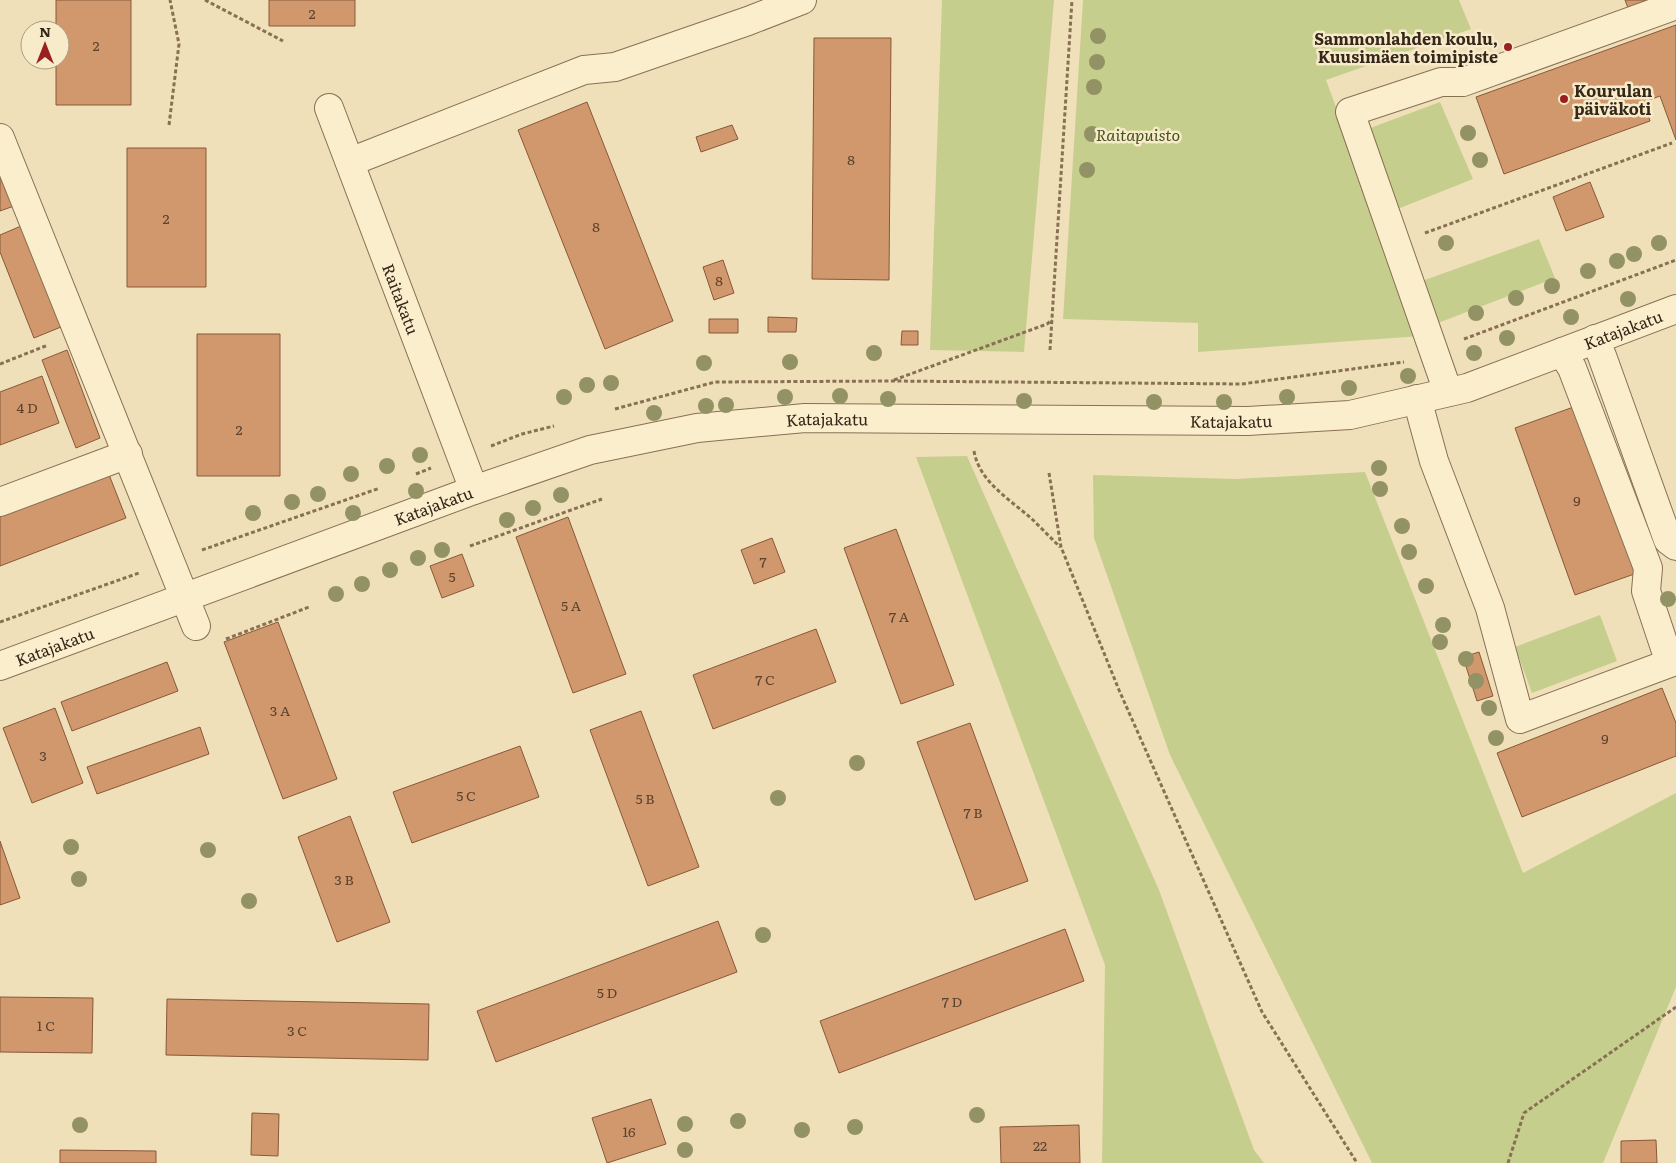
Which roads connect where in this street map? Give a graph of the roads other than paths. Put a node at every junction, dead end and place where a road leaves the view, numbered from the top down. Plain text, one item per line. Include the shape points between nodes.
1 (802, 0) edge
2 (1676, 5) edge
3 (329, 108) dead end
4 (0, 138) edge
5 (350, 162) junction
6 (1676, 308) edge
7 (1594, 339) junction
8 (1562, 352) junction
9 (1448, 392) junction
10 (1417, 399) junction
11 (128, 454) junction
12 (474, 490) junction
13 (0, 502) edge
14 (1676, 546) edge
15 (185, 598) junction
16 (196, 626) dead end
17 (0, 666) edge

1 - 5 street via 615,68 584,70
2 - 9 street via 1463,82 1441,82 1350,112
3 - 5 street, Raitakatu
4 - 11 street
5 - 12 street, Raitakatu
6 - 7 street, Katajakatu
7 - 8 street, Katajakatu
7 - 14 street via 1668,540
8 - 9 street, Katajakatu via 1467,388
8 - 10 street via 1572,368 1648,568 1646,591 1670,663 1520,719 1490,608 1434,461
9 - 10 street, Katajakatu
10 - 12 street, Katajakatu via 1350,415 1248,421 805,418 749,422 697,428 590,450
11 - 13 street
11 - 15 street
12 - 15 street, Katajakatu
15 - 16 street
15 - 17 street, Katajakatu

